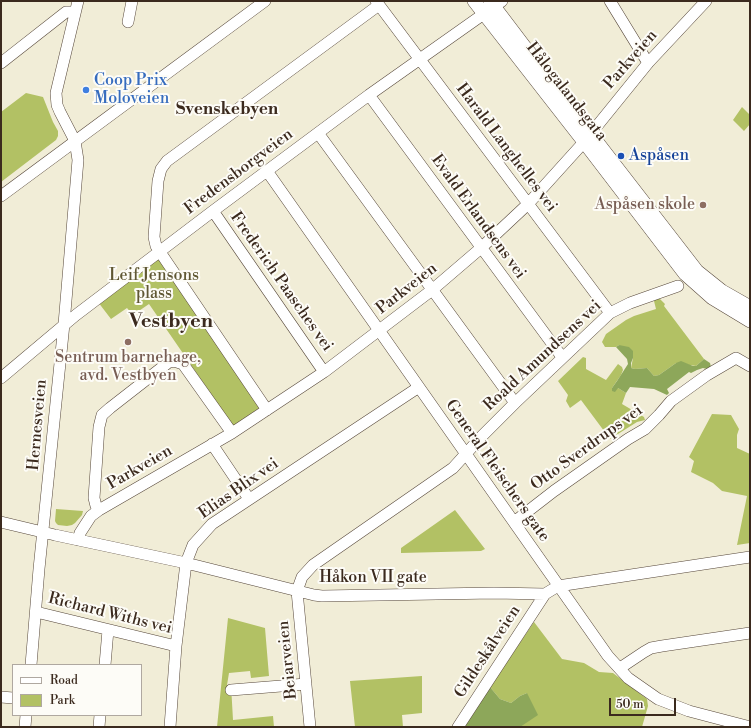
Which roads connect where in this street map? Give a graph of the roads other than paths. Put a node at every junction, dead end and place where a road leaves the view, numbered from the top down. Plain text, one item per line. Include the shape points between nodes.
1 (78, 1) edge
2 (132, 1) edge
3 (265, 1) edge
4 (474, 1) edge
5 (610, 1) edge
6 (706, 1) edge
7 (378, 3) edge
8 (492, 5) edge
9 (75, 12) junction
10 (128, 22) dead end
11 (419, 59) junction
12 (1, 63) edge
13 (648, 63) junction
14 (369, 95) junction
15 (318, 133) junction
16 (587, 138) junction
17 (75, 141) junction
18 (267, 171) junction
19 (1, 196) edge
20 (528, 204) junction
21 (212, 211) junction
22 (481, 248) junction
23 (160, 252) junction
24 (678, 286) dead end
25 (432, 290) junction
26 (750, 307) edge
27 (610, 313) junction
28 (750, 321) edge
29 (64, 324) junction
30 (379, 331) junction
31 (562, 357) junction
32 (750, 366) edge
33 (324, 372) junction
34 (1, 378) edge
35 (419, 387) junction
36 (515, 403) junction
37 (267, 410) junction
38 (232, 433) junction
39 (212, 444) junction
40 (466, 455) junction
41 (249, 499) junction
42 (98, 510) junction
43 (1, 522) edge
44 (514, 522) junction
45 (43, 532) junction
46 (78, 540) junction
47 (750, 557) edge
48 (186, 563) junction
49 (558, 586) junction
50 (297, 591) junction
51 (545, 594) junction
52 (36, 612) junction
53 (108, 630) junction
54 (750, 633) edge
55 (176, 646) junction
56 (31, 664) edge
57 (105, 664) edge
58 (620, 668) junction
59 (306, 684) junction
60 (231, 690) dead end
61 (1, 697) edge
62 (12, 698) edge
63 (26, 716) edge
64 (100, 716) edge
65 (25, 727) edge
66 (99, 727) edge
67 (170, 727) edge
68 (310, 727) edge
69 (458, 727) edge
70 (750, 727) edge

1 - 9 street, Hernesveien
2 - 10 street
3 - 17 street
4 - 8 street, Hålogalandsgata
5 - 13 street
6 - 13 street, Parkveien
7 - 11 street, Harald Langhelles vei
7 - 23 street via 161,168 154,237
8 - 11 street, Fredensborgveien
8 - 16 street, Hålogalandsgata
9 - 12 street via 66,12
9 - 17 street, Hernesveien via 56,92 60,112
11 - 14 street, Fredensborgveien
11 - 20 street, Harald Langhelles vei
13 - 16 street, Parkveien
14 - 15 street, Fredensborgveien
14 - 22 street, Evald Erlandsens vei
15 - 18 street, Fredensborgveien
15 - 25 street
16 - 20 street, Parkveien
16 - 26 street, Hålogalandsgata via 697,271 722,291
16 - 28 street, Hålogalandsgata via 685,274 712,298
17 - 19 street
17 - 29 street, Hernesveien via 78,160
18 - 21 street, Fredensborgveien
18 - 30 street, General Fleischers gate
20 - 22 street, Parkveien
20 - 27 street, Harald Langhelles vei
21 - 23 street, Fredensborgveien
21 - 33 street, Frederich Paasches vei
22 - 25 street, Parkveien
22 - 31 street, Evald Erlandsens vei
23 - 29 street, Fredensborgveien
23 - 37 street
24 - 27 street, Roald Amundsens vei
25 - 30 street, Parkveien
25 - 36 street
27 - 31 street, Roald Amundsens vei
29 - 34 street, Fredensborgveien
29 - 45 street, Hernesveien
30 - 33 street, Parkveien
30 - 35 street, General Fleischers gate
31 - 36 street, Roald Amundsens vei
32 - 44 street, Otto Sverdrups vei via 736,358 707,375 671,401 645,429 616,447
33 - 37 street, Parkveien
35 - 40 street, General Fleischers gate
35 - 41 street, Elias Blix vei
36 - 40 street, Roald Amundsens vei
37 - 38 street, Parkveien
38 - 39 street, Parkveien
38 - 42 street via 184,364 174,360 169,362 102,415 94,498
39 - 41 street
39 - 42 street, Parkveien
40 - 44 street, General Fleischers gate
40 - 50 street, Roald Amundsens vei via 453,468 313,566 302,577
41 - 48 street, Elias Blix vei via 204,532 193,545
42 - 46 street, Parkveien via 80,533
43 - 45 street, Håkon VII gate
44 - 49 street, General Fleischers gate
45 - 46 street, Håkon VII gate
45 - 52 street, Hernesveien
46 - 48 street, Håkon VII gate
47 - 49 street
48 - 50 street, Håkon VII gate
48 - 55 street, Elias Blix vei
49 - 51 street
49 - 58 street, General Fleischers gate via 608,656
50 - 51 street, Håkon VII gate via 322,596
50 - 59 street, Beiarveien
51 - 69 street, Gildeskålveien
52 - 53 street, Richard Withs vei
52 - 56 street, Hernesveien
53 - 55 street, Richard Withs vei
53 - 57 street
54 - 58 street via 651,648
55 - 67 street, Elias Blix vei
58 - 70 street, General Fleischers gate via 658,699 688,711
59 - 60 street
59 - 68 street, Beiarveien
61 - 62 street
63 - 65 street
64 - 66 street

